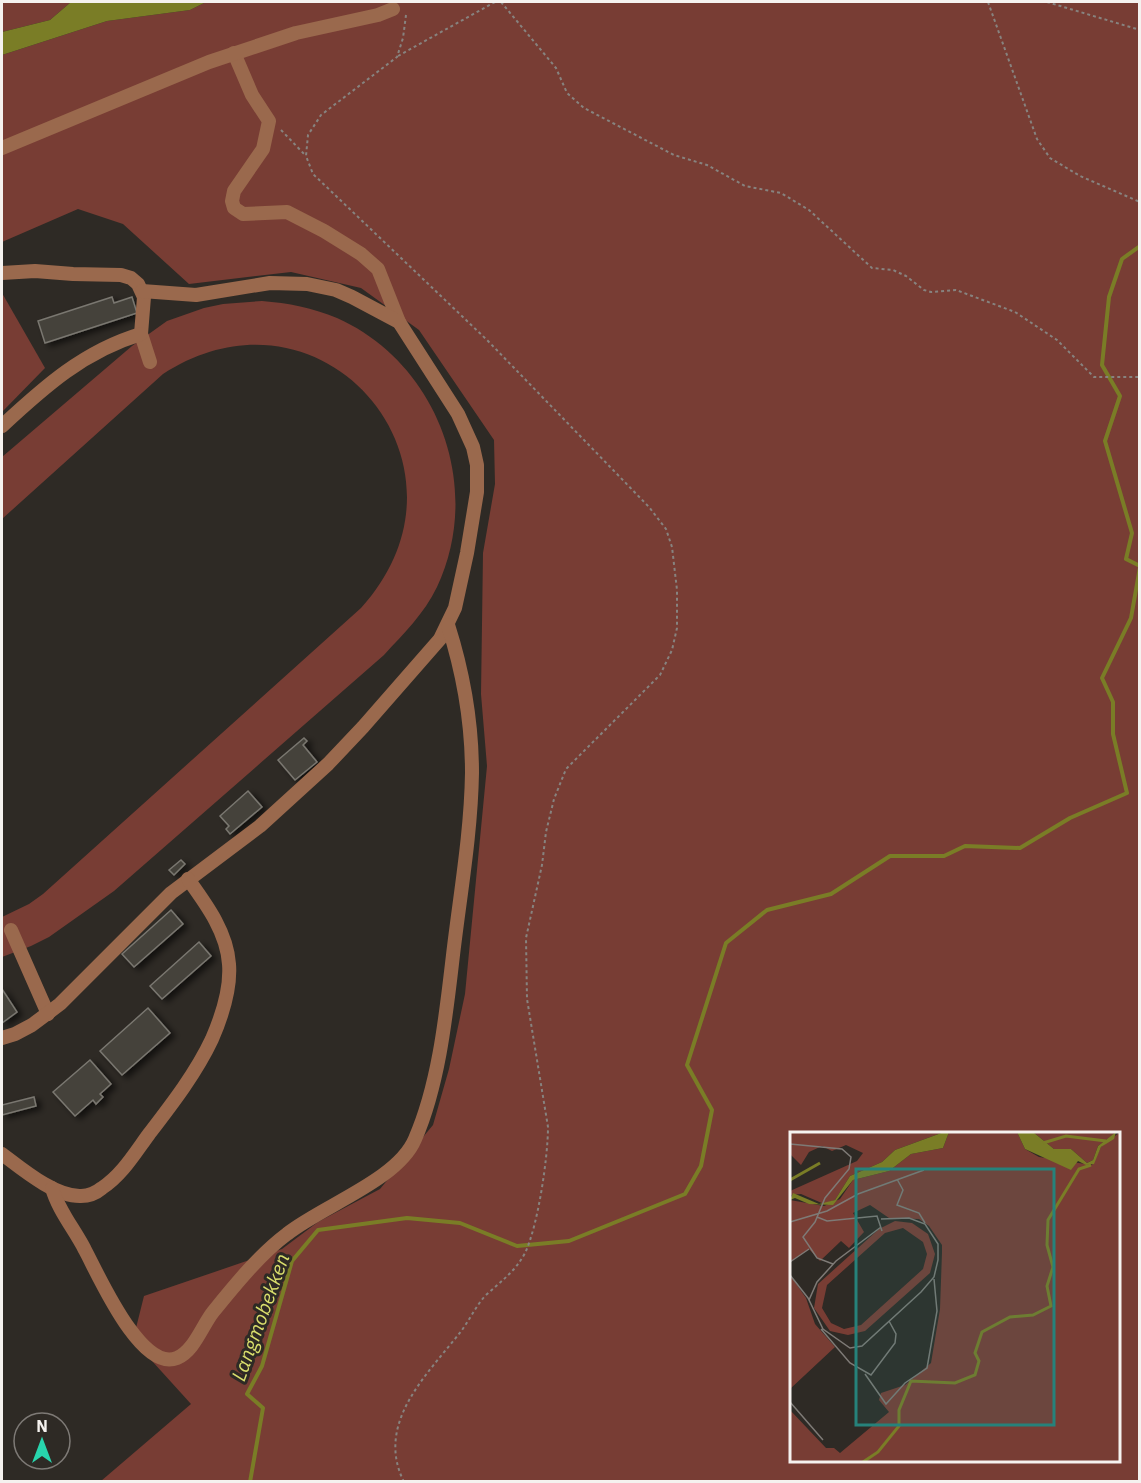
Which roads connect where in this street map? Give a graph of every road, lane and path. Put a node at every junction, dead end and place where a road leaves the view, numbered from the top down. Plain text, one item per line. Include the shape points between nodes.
1 (495, 2) edge
2 (501, 2) edge
3 (988, 2) edge
4 (1047, 2) edge
5 (399, 10) joint
6 (1140, 30) edge
7 (234, 53) junction
8 (397, 57) junction
9 (268, 116) junction
10 (2, 148) edge
11 (306, 156) junction
12 (1140, 202) edge
13 (2, 273) edge
14 (142, 291) junction
15 (399, 322) junction
16 (141, 334) junction
17 (150, 362) dead end
18 (1140, 377) edge
19 (2, 426) edge
20 (448, 625) junction
21 (188, 879) junction
22 (11, 930) dead end
23 (48, 1014) junction
24 (2, 1038) edge
25 (2, 1154) edge
26 (52, 1188) junction
27 (404, 1482) edge

1 - 8 path
2 - 18 path via 556,68 567,93 584,108 674,155 707,165 745,186 781,193 809,210 872,268 893,270 924,290 956,290 1015,312 1057,340 1094,377
3 - 12 path via 1036,139 1050,158
4 - 6 path
5 - 7 street via 296,33
5 - 8 path via 404,38
7 - 9 street via 252,95
7 - 10 street
8 - 11 path via 321,115 308,135
9 - 11 path
9 - 15 street via 263,149 234,191 234,208 243,214 287,212 361,254 378,269
11 - 27 path via 313,174 487,340 649,507 666,529 677,590 677,628 660,675 566,769 554,799 526,938 527,999 548,1127 538,1207 518,1265 484,1297 413,1390 395,1438 397,1466
13 - 14 street via 121,275 135,281
14 - 15 street via 196,295 270,284 307,284 344,293
14 - 16 street
15 - 20 street via 465,426 477,465 472,526 458,598
16 - 17 street
16 - 19 street via 60,375
20 - 21 street via 433,648 328,764 244,840
20 - 26 street via 464,689 471,763 469,821 437,1060 420,1126 406,1155 369,1185 283,1236 219,1305 186,1353 172,1359 150,1353 132,1332
21 - 23 street
21 - 26 street via 222,933 228,955 227,993 212,1037 160,1121 108,1184 92,1194 79,1196
22 - 23 street
23 - 24 street
25 - 26 street

